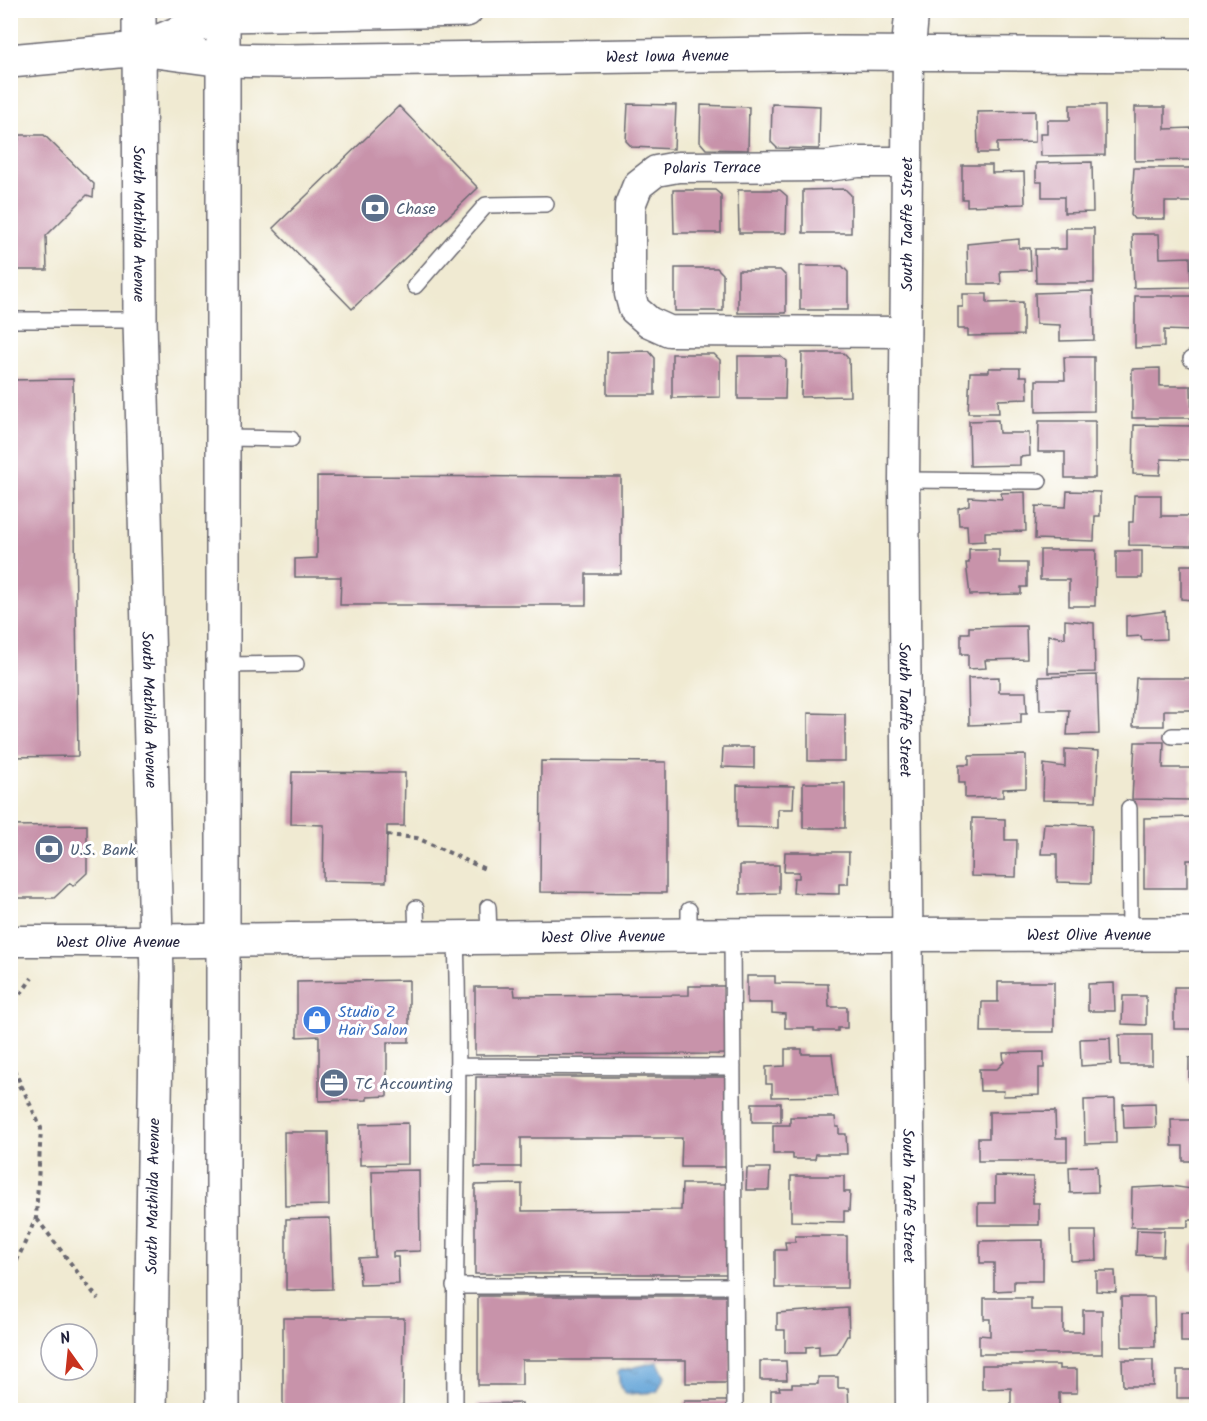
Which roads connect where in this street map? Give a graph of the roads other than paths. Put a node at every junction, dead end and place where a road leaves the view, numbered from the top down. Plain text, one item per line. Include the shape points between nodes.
1 (139, 10) edge
2 (466, 10) edge
3 (912, 10) edge
4 (382, 11) edge
5 (223, 13) edge
6 (140, 48) junction
7 (908, 53) junction
8 (1197, 54) edge
9 (223, 60) junction
10 (10, 61) edge
11 (906, 162) junction
12 (546, 204) dead end
13 (415, 286) dead end
14 (10, 320) edge
15 (140, 320) junction
16 (905, 332) junction
17 (223, 438) junction
18 (291, 438) dead end
19 (904, 480) junction
20 (1039, 481) dead end
21 (296, 664) dead end
22 (225, 665) junction
23 (1172, 736) dead end
24 (1197, 736) edge
25 (1129, 808) dead end
26 (1130, 932) junction
27 (909, 933) junction
28 (1197, 934) edge
29 (732, 935) junction
30 (456, 937) junction
31 (10, 941) edge
32 (156, 941) junction
33 (223, 941) junction
34 (459, 1066) junction
35 (733, 1067) junction
36 (454, 1286) junction
37 (734, 1286) junction
38 (150, 1410) edge
39 (223, 1410) edge
40 (455, 1410) edge
41 (735, 1410) edge
42 (911, 1410) edge

1 - 6 main road, South Mathilda Avenue
2 - 4 main road, West Iowa Avenue
3 - 7 main road, South Taaffe Street
4 - 5 main road, West Iowa Avenue
5 - 6 main road, West Iowa Avenue
5 - 9 main road
6 - 9 main road, West Iowa Avenue
6 - 10 main road, West Iowa Avenue
6 - 15 main road, South Mathilda Avenue
7 - 8 main road, West Iowa Avenue
7 - 9 main road, West Iowa Avenue
7 - 11 street, South Taaffe Street
9 - 17 main road
11 - 16 street, South Taaffe Street
11 - 16 street, Polaris Terrace via 678,167 656,171 638,185 630,205 630,294 634,309 649,322 669,331
12 - 13 lane via 486,205
14 - 15 lane
15 - 32 main road, South Mathilda Avenue
16 - 19 street, South Taaffe Street
17 - 18 lane
17 - 22 main road
19 - 20 lane
19 - 27 street, South Taaffe Street
21 - 22 lane
22 - 33 main road
23 - 24 lane
25 - 26 lane
26 - 27 main road, West Olive Avenue
26 - 28 main road, West Olive Avenue
27 - 29 main road, West Olive Avenue
27 - 42 street, South Taaffe Street
29 - 30 main road, West Olive Avenue via 689,922 489,922
29 - 35 lane
30 - 33 main road, West Olive Avenue via 417,923
30 - 34 lane
31 - 32 street, West Olive Avenue
32 - 33 main road, West Olive Avenue
32 - 38 main road, South Mathilda Avenue
33 - 39 main road
34 - 35 lane
34 - 36 lane
35 - 37 lane
36 - 37 lane
36 - 40 lane
37 - 41 lane

